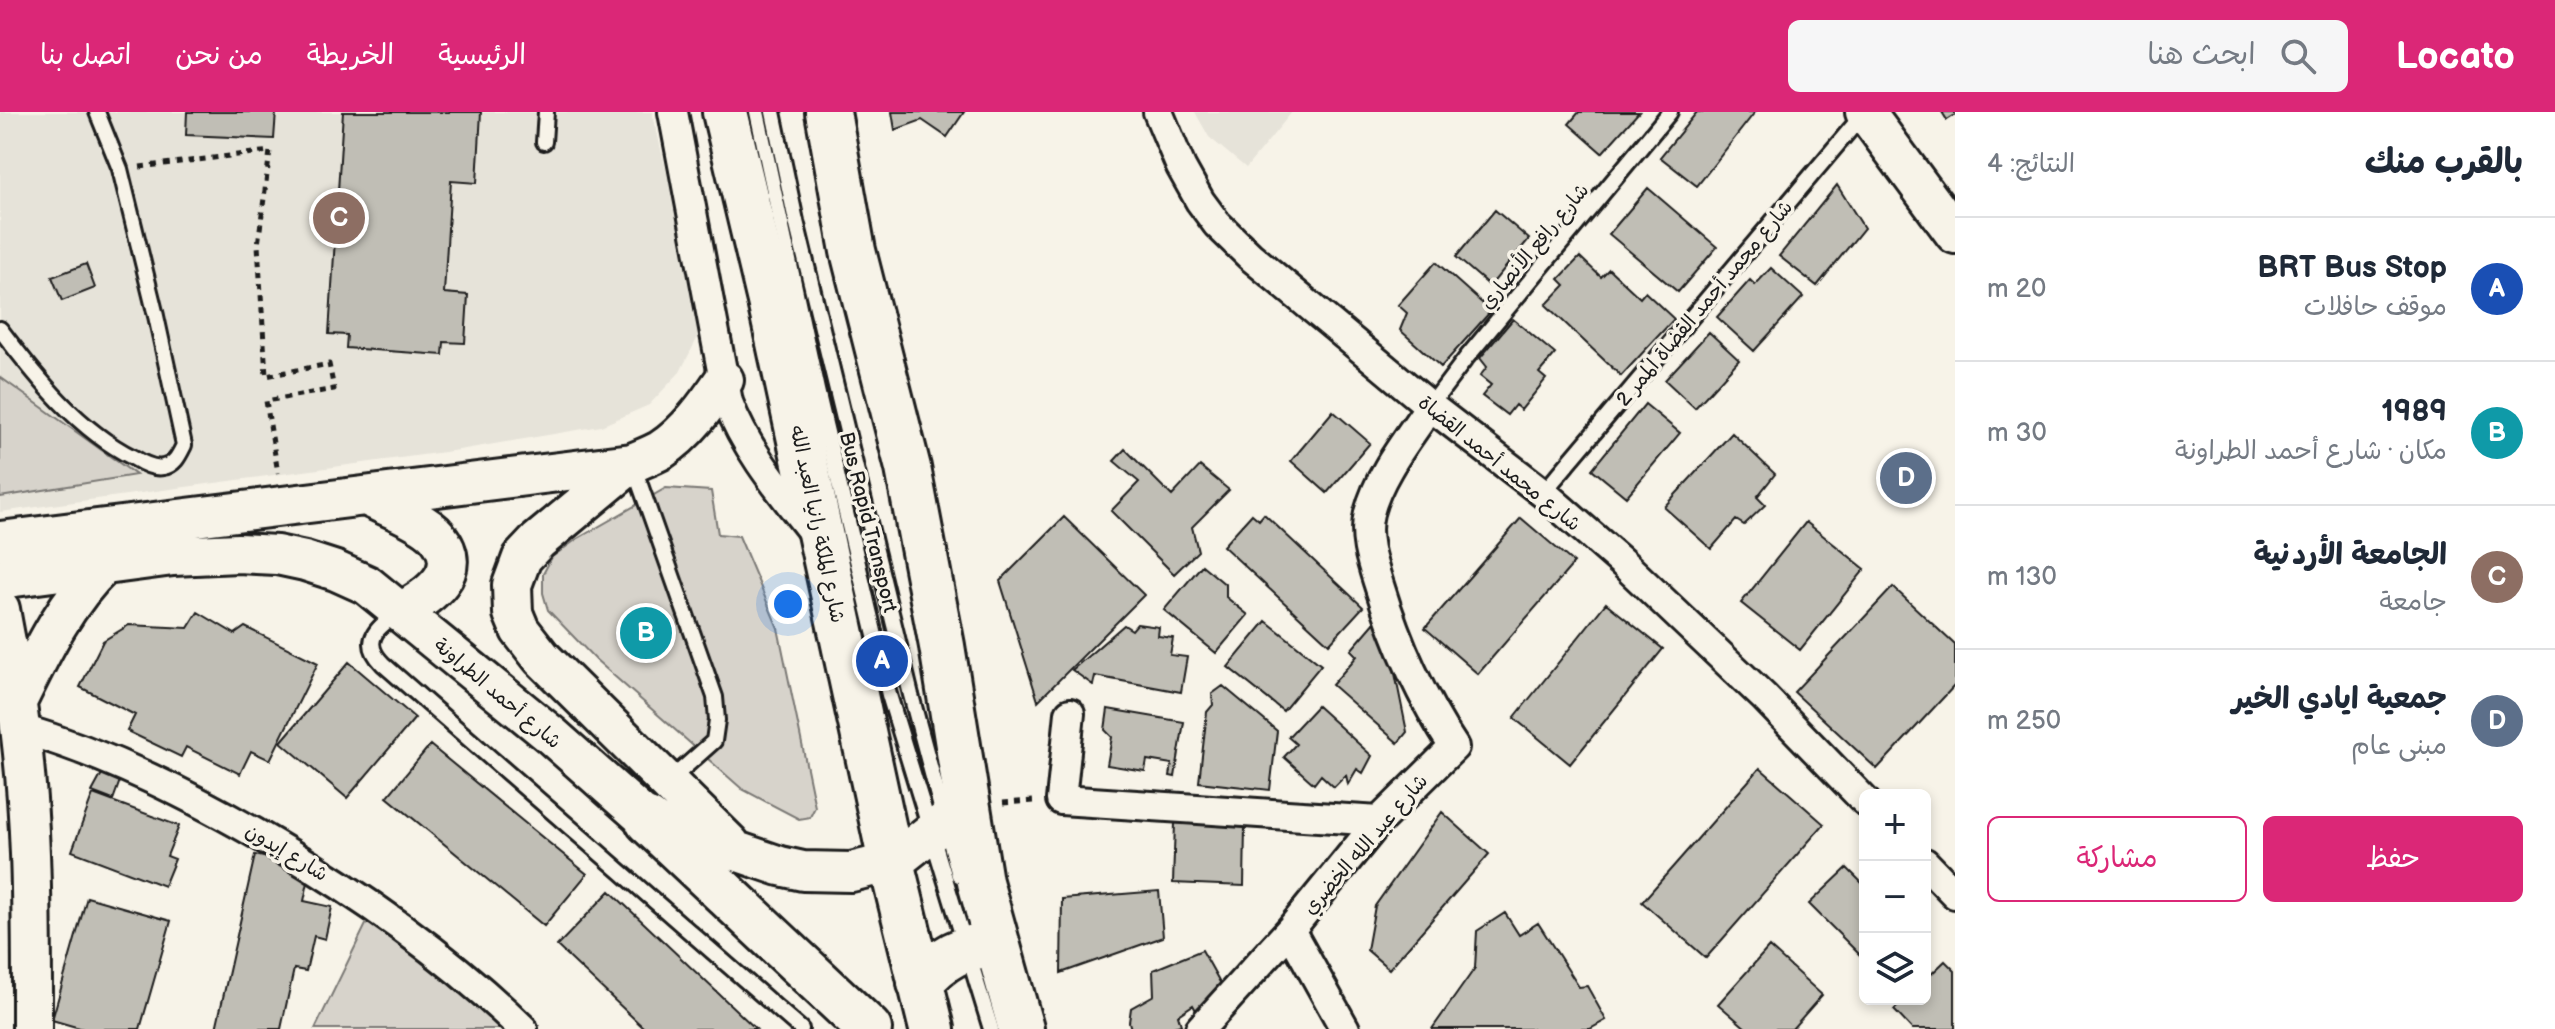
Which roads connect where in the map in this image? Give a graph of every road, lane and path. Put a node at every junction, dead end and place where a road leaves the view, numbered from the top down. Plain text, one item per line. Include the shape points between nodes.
1 (97, 112) edge
2 (546, 112) edge
3 (673, 112) edge
4 (725, 112) edge
5 (757, 112) edge
6 (773, 112) edge
7 (828, 112) edge
8 (1158, 112) edge
9 (1670, 112) edge
10 (1865, 112) edge
11 (544, 142) dead end
12 (120, 169) junction
13 (1955, 234) edge
14 (0, 329) edge
15 (724, 380) junction
16 (1430, 406) junction
17 (632, 463) junction
18 (1543, 493) junction
19 (366, 496) junction
20 (284, 506) junction
21 (0, 541) edge
22 (824, 547) junction
23 (105, 564) junction
24 (0, 579) edge
25 (0, 609) edge
26 (400, 612) junction
27 (1070, 713) dead end
28 (18, 715) junction
29 (669, 782) junction
30 (1859, 795) edge
31 (1061, 800) junction
32 (947, 819) junction
33 (648, 821) junction
34 (1379, 821) junction
35 (739, 853) junction
36 (891, 862) junction
37 (1931, 869) edge
38 (1955, 894) edge
39 (1290, 930) junction
40 (980, 946) junction
41 (920, 983) junction
42 (32, 1029) edge
43 (523, 1029) edge
44 (801, 1029) edge
45 (869, 1029) edge
46 (932, 1029) edge
47 (991, 1029) edge
48 (1002, 1029) edge
49 (1021, 1029) edge
50 (1200, 1029) edge
51 (1345, 1029) edge

1 - 12 lane
2 - 11 lane
3 - 15 street
4 - 22 main road, شارع الملكة رانيا العبد الله
5 - 32 lane, Bus Rapid Transport via 889,695
6 - 32 lane, Bus Rapid Transport
7 - 32 main road via 853,251 908,468 942,646
8 - 16 street, شارع محمد أحمد القضاة via 1181,167 1217,224
9 - 16 lane, شارع رافع الأنصاري
10 - 13 street
10 - 18 lane, شارع محمد أحمد القضاة الممر 2
12 - 14 lane via 176,404 184,445 179,456 156,467 108,442 32,372
12 - 20 path via 270,151 258,245 266,376 329,364 334,389 266,401
15 - 17 street via 684,430 661,450
15 - 22 street via 735,421
16 - 18 street, شارع محمد أحمد القضاة
16 - 34 street, شارع عبد الله الخضري via 1377,492 1366,533 1402,653 1454,747
17 - 19 street
17 - 29 lane via 715,697 714,741
17 - 29 street via 522,558 512,585 513,613 541,657
18 - 30 street, شارع محمد أحمد القضاة via 1764,697
19 - 20 street
19 - 26 street via 424,526 446,552 442,581 429,596
20 - 21 street
22 - 36 main road, شارع الملكة رانيا العبد الله
23 - 24 street, شارع أحمد الطراونة
23 - 26 street, شارع أحمد الطراونة via 173,556 277,555 367,585
23 - 28 street via 65,613
25 - 28 street
26 - 33 street, شارع أحمد الطراونة
26 - 44 lane via 373,636 376,657
27 - 31 street
28 - 42 street via 31,892
28 - 43 street, شارع إيدون via 201,801 308,864 419,937
29 - 35 street
31 - 32 path
31 - 34 street
32 - 36 street, شارع أحمد الطراونة
32 - 40 main road via 980,882
33 - 35 street, شارع أحمد الطراونة
33 - 45 main road
34 - 39 street, شارع عبد الله الخضري
35 - 36 street, شارع أحمد الطراونة via 822,872 851,872
36 - 41 main road, شارع الملكة رانيا العبد الله
37 - 38 street
39 - 50 street
39 - 51 street, شارع عبد الله الخضري
40 - 41 main road via 940,962
40 - 47 lane
40 - 48 lane
40 - 49 main road
41 - 46 main road, شارع الملكة رانيا العبد الله

